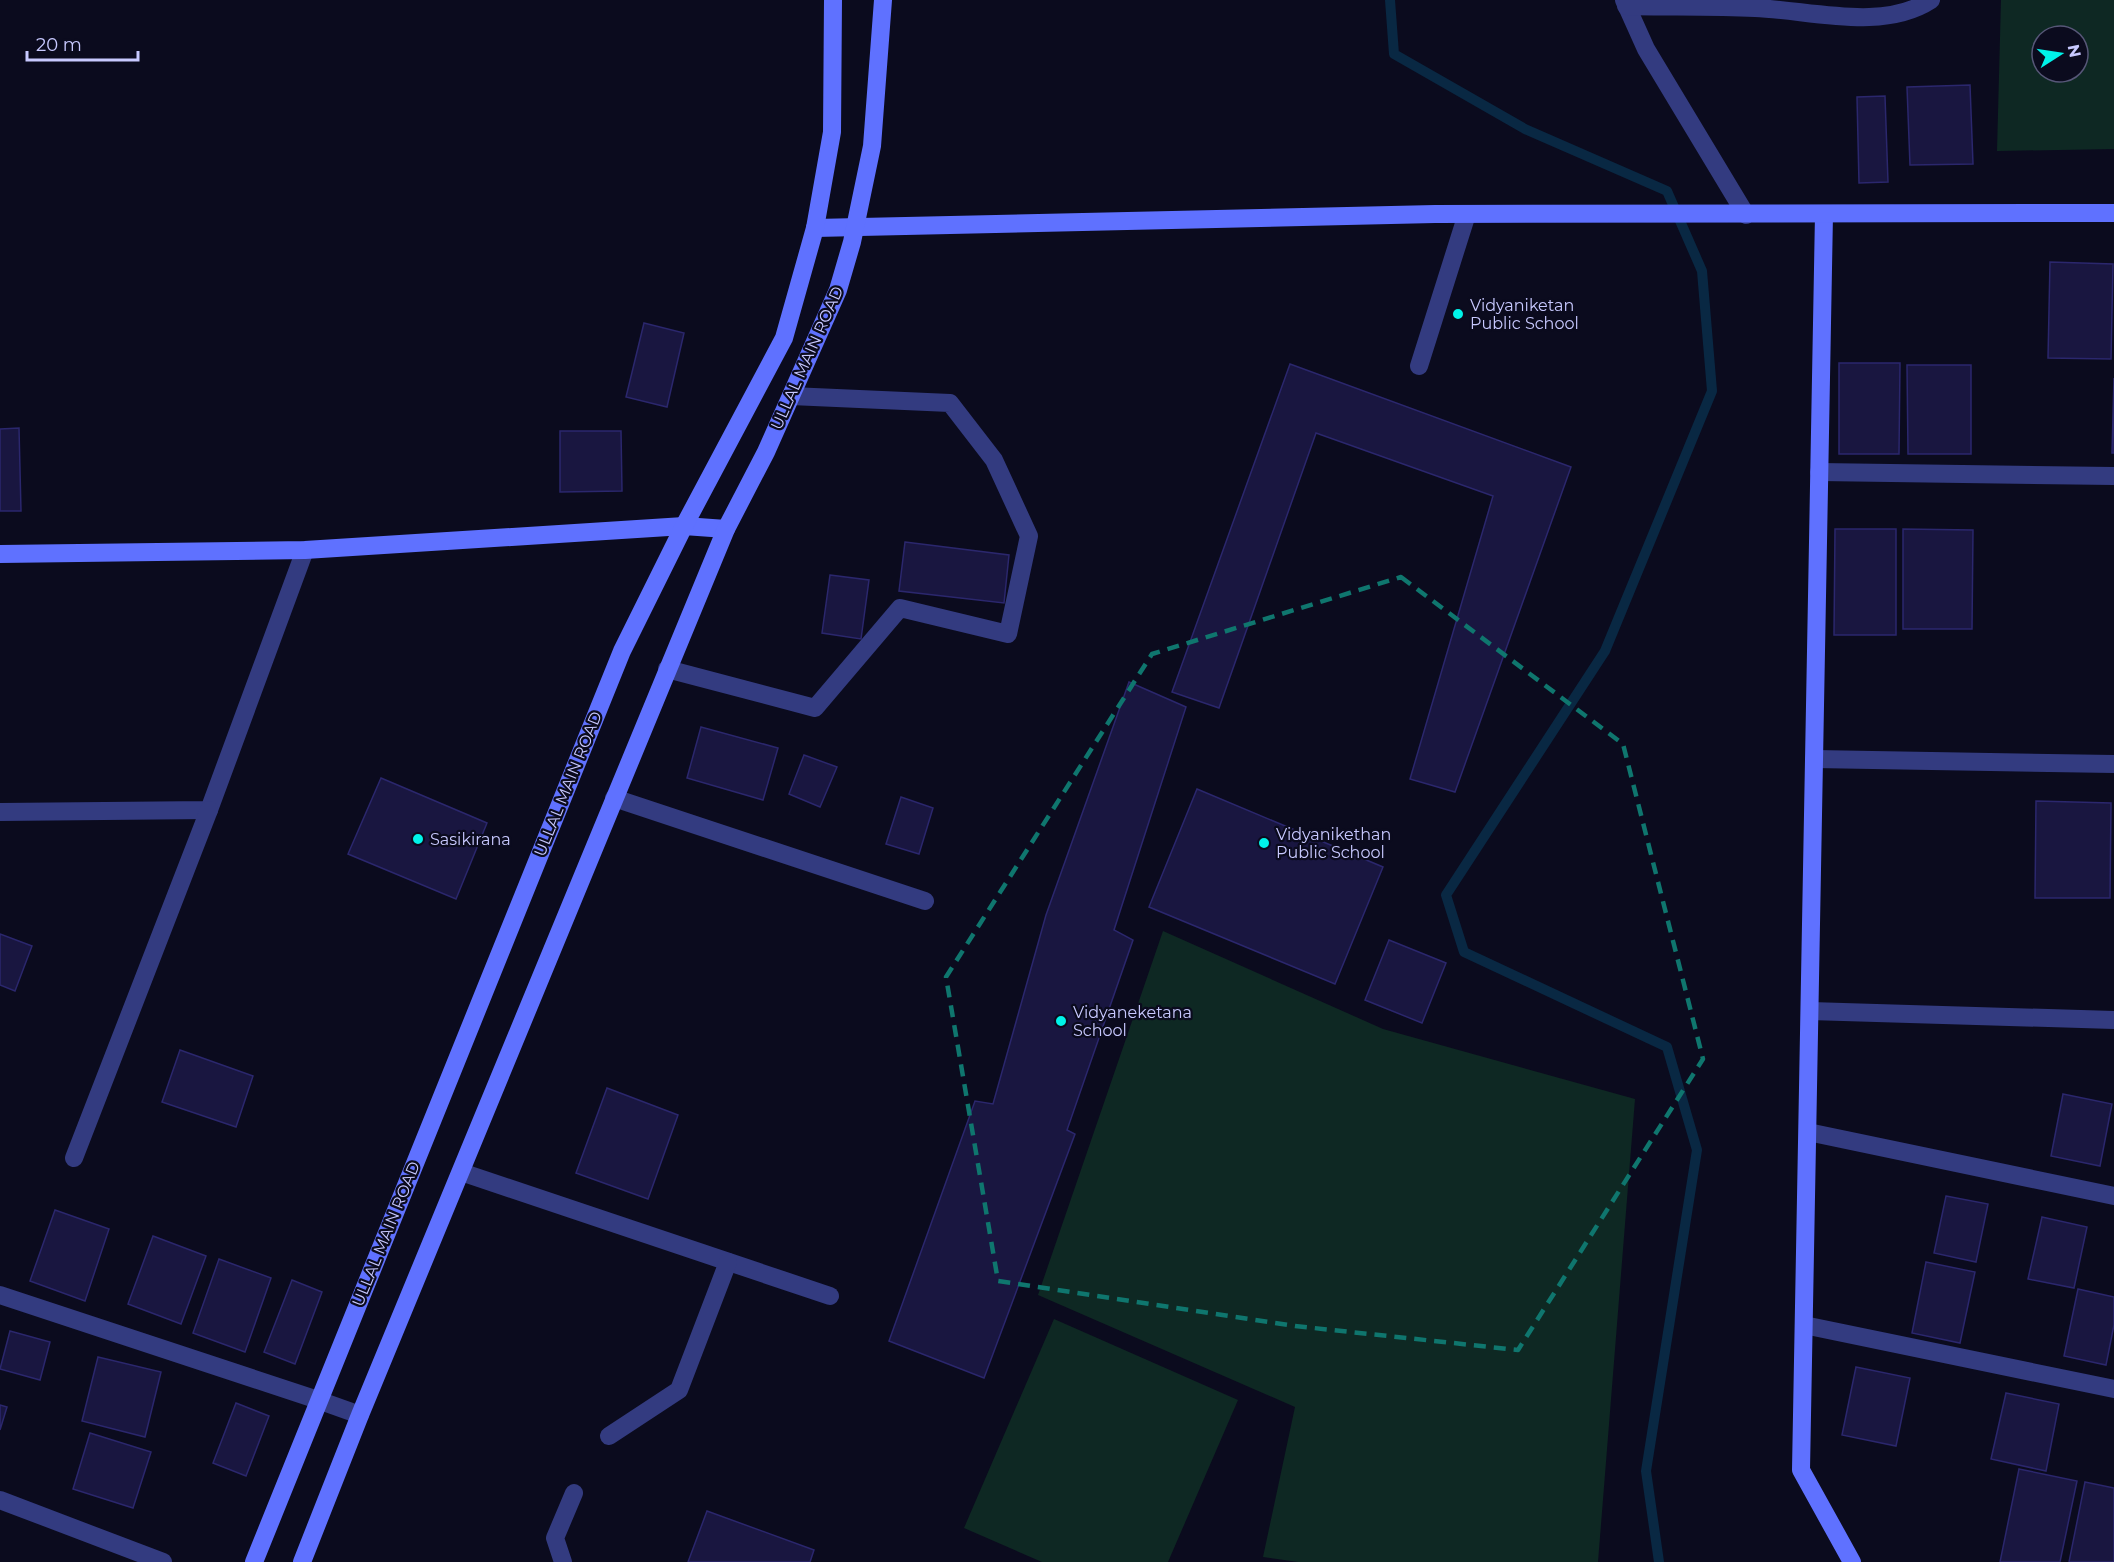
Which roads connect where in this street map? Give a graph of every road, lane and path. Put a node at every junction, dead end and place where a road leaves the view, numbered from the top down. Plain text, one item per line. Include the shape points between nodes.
1 (833, 0) edge
2 (883, 0) edge
3 (1931, 0) edge
4 (1625, 3) edge
5 (2114, 213) edge
6 (1467, 214) junction
7 (1746, 214) junction
8 (1824, 214) junction
9 (855, 227) junction
10 (815, 228) junction
11 (1419, 366) dead end
12 (791, 396) junction
13 (1819, 472) junction
14 (2114, 476) edge
15 (684, 526) junction
16 (726, 528) junction
17 (305, 550) junction
18 (0, 554) edge
19 (667, 669) junction
20 (1814, 759) junction
21 (2114, 764) edge
22 (614, 798) junction
23 (209, 810) junction
24 (0, 812) edge
25 (924, 901) dead end
26 (1810, 1011) junction
27 (2114, 1020) edge
28 (1808, 1131) junction
29 (75, 1158) dead end
30 (460, 1172) junction
31 (2114, 1196) edge
32 (728, 1262) junction
33 (0, 1295) edge
34 (830, 1296) dead end
35 (1804, 1325) junction
36 (2114, 1389) edge
37 (318, 1400) junction
38 (360, 1415) junction
39 (609, 1436) dead end
40 (574, 1493) dead end
41 (0, 1500) edge
42 (163, 1562) edge
43 (254, 1562) edge
44 (302, 1562) edge
45 (563, 1562) edge
46 (1852, 1562) edge

1 - 10 street, ULLAL MAIN ROAD via 832,132
2 - 9 street, ULLAL MAIN ROAD via 872,146
3 - 4 street via 1905,13 1881,17
4 - 7 street via 1646,50
5 - 8 street
6 - 7 street
6 - 9 street
6 - 11 street
7 - 8 street
8 - 13 street
9 - 10 street
9 - 12 street, ULLAL MAIN ROAD via 838,290
10 - 15 street, ULLAL MAIN ROAD via 784,338
12 - 16 street, ULLAL MAIN ROAD
12 - 19 street via 950,403 994,460 1029,537 1008,634 900,608 815,708
13 - 14 street
13 - 20 street
15 - 16 street
15 - 17 street
15 - 37 street, ULLAL MAIN ROAD via 622,651
16 - 19 street, ULLAL MAIN ROAD
17 - 18 street
17 - 23 street
19 - 22 street, ULLAL MAIN ROAD
20 - 21 street
20 - 26 street
22 - 25 street
22 - 30 street, ULLAL MAIN ROAD
23 - 24 street
23 - 29 street
26 - 27 street
26 - 28 street
28 - 31 street
28 - 35 street
30 - 32 street
30 - 38 street, ULLAL MAIN ROAD
32 - 34 street
32 - 39 street via 679,1390
33 - 37 street
35 - 36 street
35 - 46 street via 1802,1470
37 - 38 street
37 - 43 street, ULLAL MAIN ROAD
38 - 44 street, ULLAL MAIN ROAD
40 - 45 street via 555,1538
41 - 42 street

